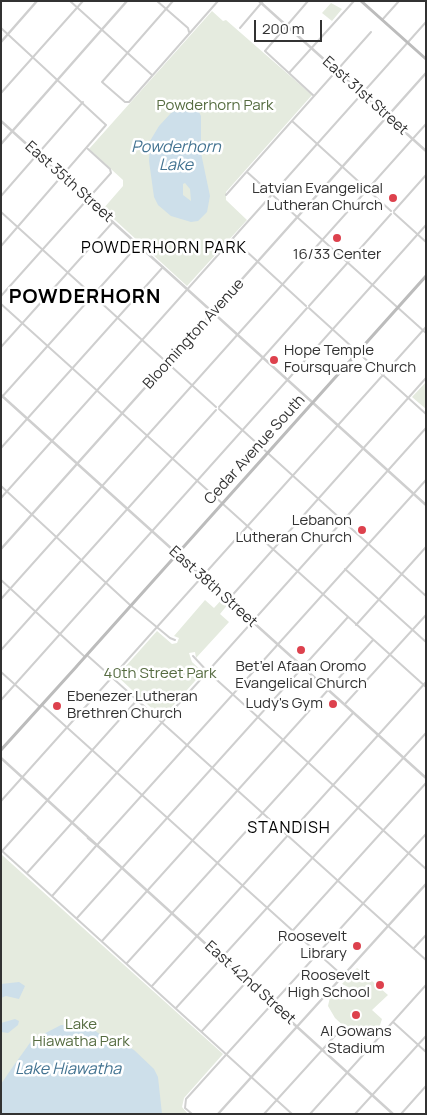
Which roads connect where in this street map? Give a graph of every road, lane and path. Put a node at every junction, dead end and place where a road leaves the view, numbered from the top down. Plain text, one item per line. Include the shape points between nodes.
1 (37, 1) edge
2 (70, 1) edge
3 (83, 1) edge
4 (127, 1) edge
5 (157, 1) edge
6 (173, 1) edge
7 (218, 1) edge
8 (308, 1) edge
9 (354, 1) edge
10 (361, 1) edge
11 (399, 1) edge
12 (261, 2) edge
13 (77, 7) junction
14 (166, 9) junction
15 (382, 20) junction
16 (426, 22) edge
17 (287, 26) junction
18 (195, 27) junction
19 (1, 28) edge
20 (188, 28) junction
21 (240, 28) dead end
22 (102, 30) junction
23 (371, 32) dead end
24 (189, 34) junction
25 (8, 35) junction
26 (1, 42) edge
27 (407, 43) junction
28 (312, 48) junction
29 (127, 53) junction
30 (32, 58) junction
31 (426, 59) edge
32 (337, 70) junction
33 (289, 73) junction
34 (426, 73) edge
35 (153, 75) junction
36 (58, 80) junction
37 (1, 93) edge
38 (362, 94) junction
39 (314, 96) junction
40 (83, 102) junction
41 (387, 116) junction
42 (1, 121) edge
43 (292, 122) junction
44 (426, 124) edge
45 (12, 131) junction
46 (412, 138) junction
47 (1, 144) edge
48 (316, 144) junction
49 (88, 149) junction
50 (426, 151) edge
51 (38, 154) junction
52 (342, 167) junction
53 (246, 172) junction
54 (426, 175) edge
55 (63, 177) junction
56 (367, 190) junction
57 (226, 195) dead end
58 (272, 195) junction
59 (1, 196) edge
60 (88, 199) junction
61 (1, 212) edge
62 (392, 212) junction
63 (297, 218) junction
64 (113, 222) junction
65 (426, 225) edge
66 (18, 227) junction
67 (417, 235) junction
68 (233, 239) junction
69 (322, 240) junction
70 (426, 242) edge
71 (138, 245) junction
72 (1, 246) edge
73 (43, 250) junction
74 (258, 262) junction
75 (347, 263) junction
76 (163, 267) junction
77 (68, 272) junction
78 (426, 276) edge
79 (283, 284) junction
80 (372, 285) junction
81 (188, 290) junction
82 (92, 295) junction
83 (1, 296) edge
84 (1, 304) edge
85 (308, 307) junction
86 (397, 308) junction
87 (213, 312) junction
88 (118, 318) junction
89 (23, 323) junction
90 (426, 327) edge
91 (333, 330) junction
92 (423, 331) junction
93 (426, 333) edge
94 (238, 335) junction
95 (143, 340) junction
96 (48, 346) junction
97 (1, 347) edge
98 (358, 352) junction
99 (263, 358) junction
100 (168, 363) junction
101 (73, 368) junction
102 (383, 376) junction
103 (426, 378) edge
104 (288, 380) junction
105 (193, 386) junction
106 (98, 391) junction
107 (2, 396) edge
108 (408, 398) junction
109 (312, 403) junction
110 (218, 408) junction
111 (123, 413) junction
112 (426, 414) edge
113 (28, 419) junction
114 (338, 426) junction
115 (426, 428) edge
116 (243, 430) junction
117 (148, 436) junction
118 (53, 442) junction
119 (1, 448) edge
120 (363, 448) junction
121 (268, 453) junction
122 (172, 459) junction
123 (78, 464) junction
124 (388, 470) junction
125 (293, 476) junction
126 (426, 480) edge
127 (197, 481) junction
128 (1, 486) edge
129 (102, 487) junction
130 (7, 492) junction
131 (413, 494) junction
132 (1, 498) edge
133 (318, 498) junction
134 (222, 504) junction
135 (426, 505) edge
136 (127, 509) junction
137 (32, 515) junction
138 (342, 521) junction
139 (248, 527) junction
140 (152, 532) junction
141 (56, 538) junction
142 (368, 544) junction
143 (426, 547) edge
144 (1, 549) edge
145 (273, 549) junction
146 (177, 554) junction
147 (82, 560) junction
148 (346, 569) junction
149 (298, 572) junction
150 (402, 574) junction
151 (203, 577) junction
152 (1, 580) edge
153 (106, 583) junction
154 (11, 588) junction
155 (323, 594) junction
156 (426, 596) edge
157 (1, 599) edge
158 (228, 600) junction
159 (379, 600) junction
160 (132, 605) junction
161 (36, 611) junction
162 (426, 615) edge
163 (348, 617) junction
164 (252, 622) junction
165 (356, 624) junction
166 (157, 627) junction
167 (412, 629) junction
168 (61, 634) junction
169 (175, 640) dead end
170 (373, 640) junction
171 (426, 642) edge
172 (278, 645) junction
173 (1, 650) edge
174 (390, 655) junction
175 (86, 656) junction
176 (193, 656) dead end
177 (303, 667) junction
178 (1, 672) edge
179 (208, 672) junction
180 (112, 677) junction
181 (426, 682) edge
182 (15, 685) junction
183 (425, 686) edge
184 (328, 690) junction
185 (232, 695) junction
186 (1, 700) edge
187 (137, 700) junction
188 (344, 705) junction
189 (41, 706) junction
190 (353, 713) junction
191 (258, 718) junction
192 (162, 722) junction
193 (67, 727) junction
194 (426, 733) edge
195 (378, 736) junction
196 (283, 740) junction
197 (187, 745) junction
198 (1, 750) edge
199 (92, 750) junction
200 (1, 758) edge
201 (403, 758) junction
202 (308, 763) junction
203 (212, 768) junction
204 (117, 772) junction
205 (22, 777) junction
206 (426, 778) edge
207 (426, 783) edge
208 (333, 786) junction
209 (238, 790) junction
210 (142, 795) junction
211 (47, 800) junction
212 (1, 801) edge
213 (358, 808) junction
214 (262, 813) junction
215 (167, 818) junction
216 (72, 822) junction
217 (383, 830) junction
218 (426, 834) edge
219 (288, 835) junction
220 (192, 840) junction
221 (97, 845) junction
222 (1, 850) edge
223 (408, 853) junction
224 (313, 858) junction
225 (217, 863) junction
226 (122, 868) junction
227 (426, 869) edge
228 (27, 873) junction
229 (338, 881) junction
230 (426, 884) edge
231 (242, 886) junction
232 (147, 890) junction
233 (52, 896) junction
234 (363, 904) junction
235 (267, 908) junction
236 (172, 913) junction
237 (77, 918) junction
238 (388, 926) junction
239 (292, 931) junction
240 (426, 935) edge
241 (197, 936) junction
242 (102, 941) junction
243 (413, 949) junction
244 (317, 954) junction
245 (222, 958) junction
246 (426, 960) edge
247 (127, 963) junction
248 (343, 976) junction
249 (247, 981) junction
250 (426, 985) edge
251 (152, 986) junction
252 (272, 1004) junction
253 (176, 1008) junction
254 (393, 1022) junction
255 (297, 1027) junction
256 (343, 1027) dead end
257 (202, 1031) junction
258 (426, 1036) edge
259 (418, 1045) junction
260 (322, 1049) junction
261 (426, 1052) edge
262 (227, 1054) junction
263 (348, 1072) junction
264 (252, 1076) junction
265 (426, 1086) edge
266 (373, 1095) junction
267 (277, 1099) junction
268 (192, 1114) edge
269 (218, 1114) edge
270 (264, 1114) edge
271 (292, 1114) edge
272 (310, 1114) edge
273 (356, 1114) edge
274 (393, 1114) edge
275 (401, 1114) edge

1 - 25 street
2 - 13 street
3 - 13 street
4 - 22 street
5 - 14 street
6 - 14 street
7 - 18 street
8 - 17 street
9 - 28 street
10 - 15 main road
11 - 15 street
12 - 17 street, East 31st Street
12 - 21 street
13 - 22 street
13 - 30 street
14 - 20 street
14 - 29 street
15 - 27 main road
16 - 27 street
17 - 28 street, East 31st Street
17 - 33 street via 265,51
18 - 20 street
18 - 24 street
19 - 25 street
20 - 24 street
22 - 29 street
22 - 36 street
23 - 32 street
24 - 35 street
25 - 26 street
25 - 30 street
27 - 31 main road
27 - 38 street
28 - 32 street, East 31st Street
28 - 33 street
29 - 35 street
29 - 35 street via 102,82 127,103
30 - 36 street
30 - 37 street
32 - 38 street, East 31st Street
32 - 39 street
33 - 39 street
34 - 41 street, Bloomington Avenue
36 - 40 street
36 - 45 street
38 - 41 street, East 31st Street
38 - 48 street
39 - 43 street
40 - 49 street via 106,125
40 - 51 street
41 - 46 street, East 31st Street
41 - 52 street, Bloomington Avenue
42 - 45 street, East 35th Street
43 - 48 street
43 - 53 street
44 - 46 street
45 - 47 street
45 - 51 street, East 35th Street
46 - 50 street, East 31st Street
46 - 56 street
48 - 52 street
48 - 58 street
49 - 55 street
49 - 60 street via 111,171
51 - 55 street, East 35th Street
51 - 59 street
52 - 56 street
52 - 63 street, Bloomington Avenue
53 - 57 street
53 - 58 street
54 - 62 street
55 - 60 street, East 35th Street
55 - 66 street
56 - 62 street
56 - 69 street
58 - 63 street
58 - 68 street
60 - 64 street, East 35th Street
60 - 73 street
61 - 66 street
62 - 67 street
62 - 75 street
63 - 69 street
63 - 74 street, Bloomington Avenue
64 - 71 street, East 35th Street
64 - 77 street
65 - 67 street
66 - 72 street
66 - 73 street
67 - 70 street
67 - 80 street
68 - 74 street
68 - 81 street
69 - 75 street
69 - 79 street
71 - 76 street, East 35th Street
71 - 82 street
73 - 77 street
73 - 83 street
74 - 79 street
74 - 87 street, Bloomington Avenue
75 - 80 street
75 - 85 street
76 - 81 street, East 35th Street
76 - 88 street
77 - 82 street
77 - 89 street
78 - 86 main road, Cedar Avenue South
79 - 85 street
79 - 94 street
80 - 86 street
80 - 91 street
81 - 87 street, East 35th Street
81 - 95 street
82 - 88 street
82 - 96 street
84 - 89 street
85 - 91 street
85 - 99 street
86 - 92 street
86 - 98 main road, Cedar Avenue South
87 - 94 street, East 35th Street
87 - 100 street, Bloomington Avenue
88 - 95 street
88 - 101 street
89 - 96 street
89 - 97 street
90 - 92 street
91 - 98 street
91 - 104 street
92 - 93 street
92 - 102 street
94 - 99 street, East 35th Street
94 - 105 street
95 - 100 street
95 - 106 street
96 - 101 street
96 - 107 street
98 - 102 street
98 - 109 main road, Cedar Avenue South
99 - 104 street, East 35th Street
99 - 110 street
100 - 105 street
100 - 111 street, Bloomington Avenue
101 - 106 street
101 - 113 street
102 - 108 street
102 - 114 street
103 - 108 street
104 - 109 street, East 35th Street
104 - 116 street
105 - 110 street
105 - 117 street
106 - 111 street
106 - 118 street
107 - 113 street, East 38th Street
108 - 112 street
108 - 120 street
109 - 114 street, East 35th Street
109 - 121 main road, Cedar Avenue South
110 - 116 street
110 - 122 street
111 - 117 street
111 - 123 street, Bloomington Avenue
113 - 118 street, East 38th Street
113 - 119 street
114 - 120 street, East 35th Street
114 - 125 street
115 - 124 street
116 - 121 street
116 - 127 street
117 - 122 street
117 - 129 street
118 - 123 street, East 38th Street
118 - 130 street
120 - 124 street, East 35th Street
120 - 133 street
121 - 125 street
121 - 134 main road, Cedar Avenue South
122 - 127 street
122 - 136 street
123 - 129 street, East 38th Street
123 - 137 street, Bloomington Avenue
124 - 131 street, East 35th Street
124 - 138 street
125 - 133 street
125 - 139 street
126 - 131 street
127 - 134 street
127 - 140 street
128 - 130 street
129 - 136 street, East 38th Street
129 - 141 street
130 - 132 street
130 - 137 street
131 - 135 street, East 35th Street
131 - 142 street
133 - 138 street
133 - 145 street
134 - 139 street
134 - 146 main road, Cedar Avenue South
136 - 140 street, East 38th Street
136 - 147 street
137 - 141 street
137 - 144 street, Bloomington Avenue
138 - 142 street
138 - 149 street
139 - 145 street
139 - 151 street
140 - 146 street, East 38th Street
140 - 153 street
141 - 147 street
141 - 154 street
142 - 148 street
142 - 150 street
143 - 150 street
145 - 149 street
145 - 158 street
146 - 151 street, East 38th Street
146 - 160 main road, Cedar Avenue South
147 - 153 street
147 - 161 street
148 - 155 street
148 - 159 street
149 - 155 street
149 - 164 street
150 - 156 street
150 - 159 street
151 - 158 street, East 38th Street
151 - 166 street
152 - 154 street
153 - 160 street
153 - 168 street
154 - 157 street
154 - 161 street
155 - 163 street
155 - 172 street
158 - 164 street, East 38th Street
159 - 165 street
159 - 167 street
160 - 166 street
160 - 175 main road, Cedar Avenue South
161 - 168 street
161 - 173 street
162 - 167 street
163 - 165 street
163 - 177 street
164 - 172 street, East 38th Street
164 - 179 street
165 - 170 street
166 - 169 street
166 - 180 street
167 - 171 street
167 - 174 street
168 - 175 street
168 - 182 street
170 - 174 street
170 - 184 street
172 - 177 street, East 38th Street
172 - 185 street
174 - 183 street
174 - 188 street
175 - 180 street
175 - 189 main road, Cedar Avenue South
176 - 179 street
177 - 184 street, East 38th Street
177 - 191 street
178 - 182 street
179 - 185 street
179 - 192 street
180 - 187 street
180 - 193 street
181 - 183 street
182 - 186 street
182 - 189 street
183 - 195 street
184 - 188 street, East 38th Street
184 - 196 street
185 - 191 street
185 - 197 street
187 - 192 street
187 - 199 street
188 - 190 street, East 38th Street
189 - 193 street
189 - 198 main road, Cedar Avenue South
190 - 195 street, East 38th Street
190 - 202 street
191 - 196 street
191 - 203 street
192 - 197 street
192 - 204 street
193 - 199 street
193 - 205 street
194 - 201 street
195 - 201 street, East 38th Street
195 - 208 street
196 - 202 street
196 - 209 street
197 - 203 street
197 - 210 street
199 - 204 street
199 - 211 street
200 - 205 street, East 42nd Street
201 - 206 street, East 38th Street
201 - 213 street
202 - 208 street
202 - 214 street
203 - 209 street
203 - 215 street
204 - 210 street
204 - 216 street
205 - 211 street, East 42nd Street
205 - 212 street
207 - 217 street
208 - 213 street
208 - 219 street
209 - 214 street
209 - 220 street
210 - 215 street
210 - 221 street
211 - 216 street, East 42nd Street
211 - 222 street
213 - 217 street
213 - 224 street
214 - 219 street
214 - 225 street
215 - 220 street
215 - 226 street
216 - 221 street, East 42nd Street
216 - 228 street
217 - 223 street
217 - 229 street
218 - 223 street
219 - 224 street
219 - 231 street
220 - 225 street
220 - 232 street
221 - 226 street, East 42nd Street
221 - 233 street
222 - 228 street
223 - 227 street
223 - 234 street
224 - 229 street
224 - 235 street
225 - 231 street
225 - 236 street
226 - 232 street, East 42nd Street
226 - 237 street
228 - 233 street
229 - 234 street
229 - 239 street
230 - 238 street
231 - 235 street
231 - 241 street
232 - 236 street, East 42nd Street
232 - 242 street
233 - 237 street
234 - 238 street
234 - 244 street
235 - 239 street
235 - 245 street
236 - 241 street, East 42nd Street
236 - 247 street
237 - 242 street
238 - 243 street
238 - 248 street
239 - 244 street
239 - 249 street
240 - 243 street
241 - 245 street, East 42nd Street
241 - 251 street
242 - 247 street
243 - 246 street
244 - 248 street
244 - 252 street
245 - 249 street, East 42nd Street
245 - 253 street
247 - 251 street
248 - 255 street
249 - 252 street, East 42nd Street
249 - 257 street
250 - 254 street
251 - 253 street
252 - 255 street, East 42nd Street
252 - 262 street
253 - 257 street
254 - 259 street
254 - 263 street
255 - 260 street, East 42nd Street
255 - 264 street
256 - 260 street
257 - 262 street
258 - 259 street
259 - 261 street
259 - 266 street
260 - 263 street, East 42nd Street
260 - 267 street
262 - 264 street
262 - 268 street via 185,1101 185,1108
263 - 266 street, East 42nd Street
263 - 272 street
264 - 267 street
264 - 269 street
265 - 275 street
266 - 273 street
266 - 274 street, East 42nd Street
267 - 270 street
267 - 271 street

